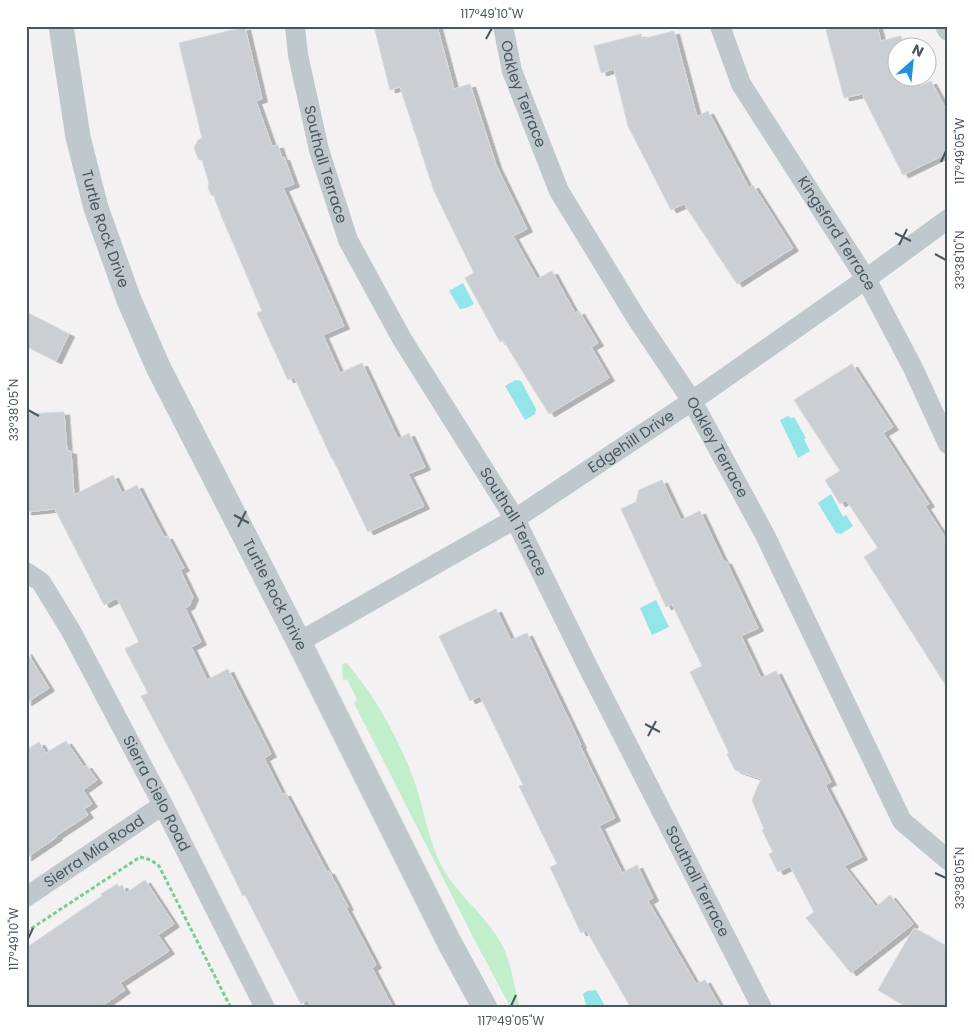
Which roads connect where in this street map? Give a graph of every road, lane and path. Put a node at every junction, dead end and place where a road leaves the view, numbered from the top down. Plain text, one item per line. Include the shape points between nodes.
1 (61, 26) edge
2 (295, 26) edge
3 (503, 26) edge
4 (720, 26) edge
5 (945, 26) edge
6 (948, 31) edge
7 (948, 219) edge
8 (866, 279) junction
9 (692, 400) junction
10 (948, 444) edge
11 (515, 518) junction
12 (33, 577) edge
13 (299, 642) junction
14 (163, 805) junction
15 (948, 860) edge
16 (26, 897) edge
17 (26, 932) edge
18 (231, 1008) edge
19 (265, 1008) edge
20 (485, 1008) edge
21 (762, 1008) edge

1 - 13 street, Turtle Rock Drive via 78,138 96,208 129,300 158,367
2 - 11 street, Southall Terrace via 298,56 319,150 348,240 402,339
3 - 9 street, Oakley Terrace via 512,71 559,191 637,319
4 - 8 street, Kingsford Terrace via 741,84
5 - 6 street
7 - 8 street, Edgehill Drive
8 - 9 street, Edgehill Drive
8 - 10 street, Kingsford Terrace
9 - 11 street, Edgehill Drive
9 - 15 street, Oakley Terrace via 765,535 902,821
11 - 13 street, Edgehill Drive
11 - 21 street, Southall Terrace
12 - 14 street, Sierra Cielo Road via 71,631
13 - 20 street, Turtle Rock Drive
14 - 16 street, Sierra Mia Road
14 - 19 street, Sierra Cielo Road
17 - 18 path via 140,857 151,860 159,866

